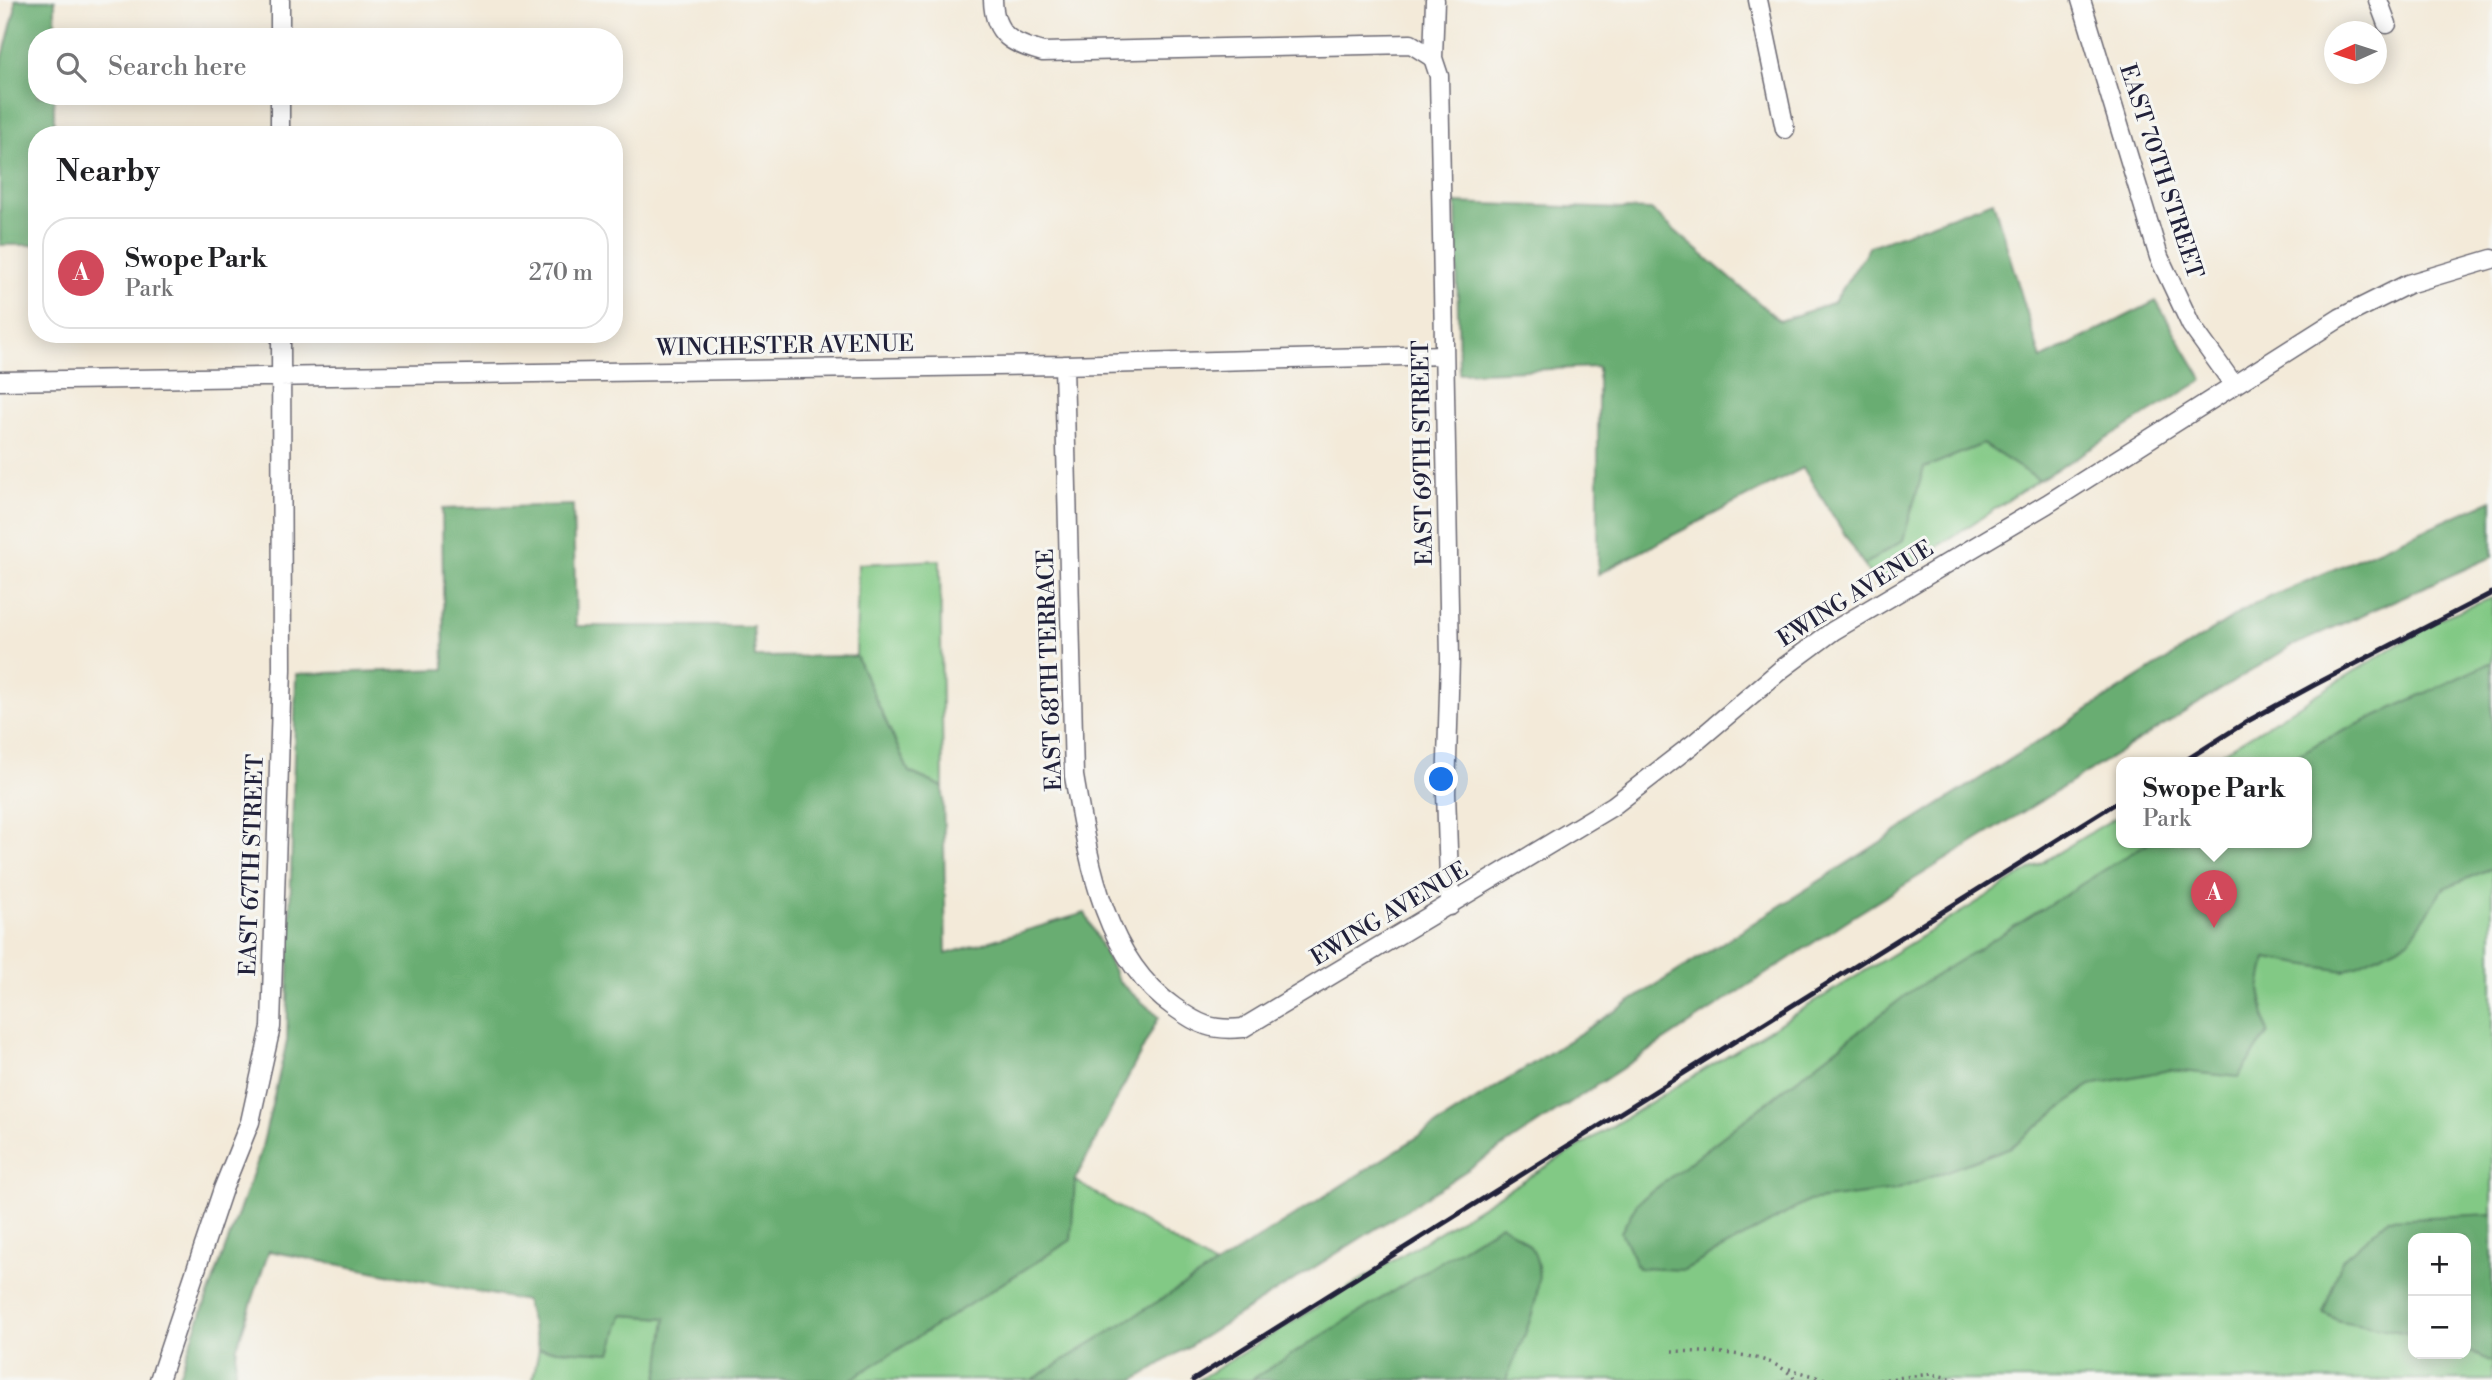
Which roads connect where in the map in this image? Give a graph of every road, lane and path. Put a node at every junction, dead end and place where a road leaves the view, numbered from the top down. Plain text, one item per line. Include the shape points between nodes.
1 (280, 0) edge
2 (993, 0) edge
3 (1435, 0) edge
4 (1758, 0) edge
5 (2081, 0) edge
6 (2378, 0) edge
7 (2386, 21) edge
8 (280, 28) edge
9 (1433, 58) junction
10 (280, 105) edge
11 (280, 126) edge
12 (1785, 129) dead end
13 (2492, 259) edge
14 (281, 343) edge
15 (1444, 355) junction
16 (1064, 365) junction
17 (281, 378) junction
18 (0, 381) edge
19 (2234, 385) junction
20 (1450, 906) junction
21 (1231, 1030) joint
22 (1671, 1351) dead end
23 (1787, 1369) junction
24 (159, 1380) edge
25 (1796, 1380) edge
26 (1828, 1380) edge
27 (1879, 1380) edge
28 (1959, 1380) edge

1 - 8 street
2 - 9 street via 1002,31 1017,45 1044,52 1411,44
3 - 9 street, EAST 69TH STREET
4 - 12 street
5 - 19 street, EAST 70TH STREET via 2159,257 2191,325
6 - 7 street
9 - 15 street, EAST 69TH STREET via 1439,76
10 - 11 street
13 - 19 street, EWING AVENUE via 2408,284 2340,318
14 - 17 street, EAST 67TH STREET
15 - 16 street, WINCHESTER AVENUE
15 - 20 street, EAST 69TH STREET
16 - 17 street, WINCHESTER AVENUE
16 - 21 street, EAST 68TH TERRACE via 1074,776 1084,838 1115,935 1136,970 1164,1000 1197,1024
17 - 18 street, WINCHESTER AVENUE
17 - 24 street, EAST 67TH STREET via 282,669 271,1027 250,1122 222,1189
19 - 20 street, EWING AVENUE via 2047,505 1833,631 1613,806
20 - 21 street, EWING AVENUE via 1243,1028
22 - 23 path via 1746,1355
23 - 25 path
23 - 26 path
27 - 28 path via 1931,1374

